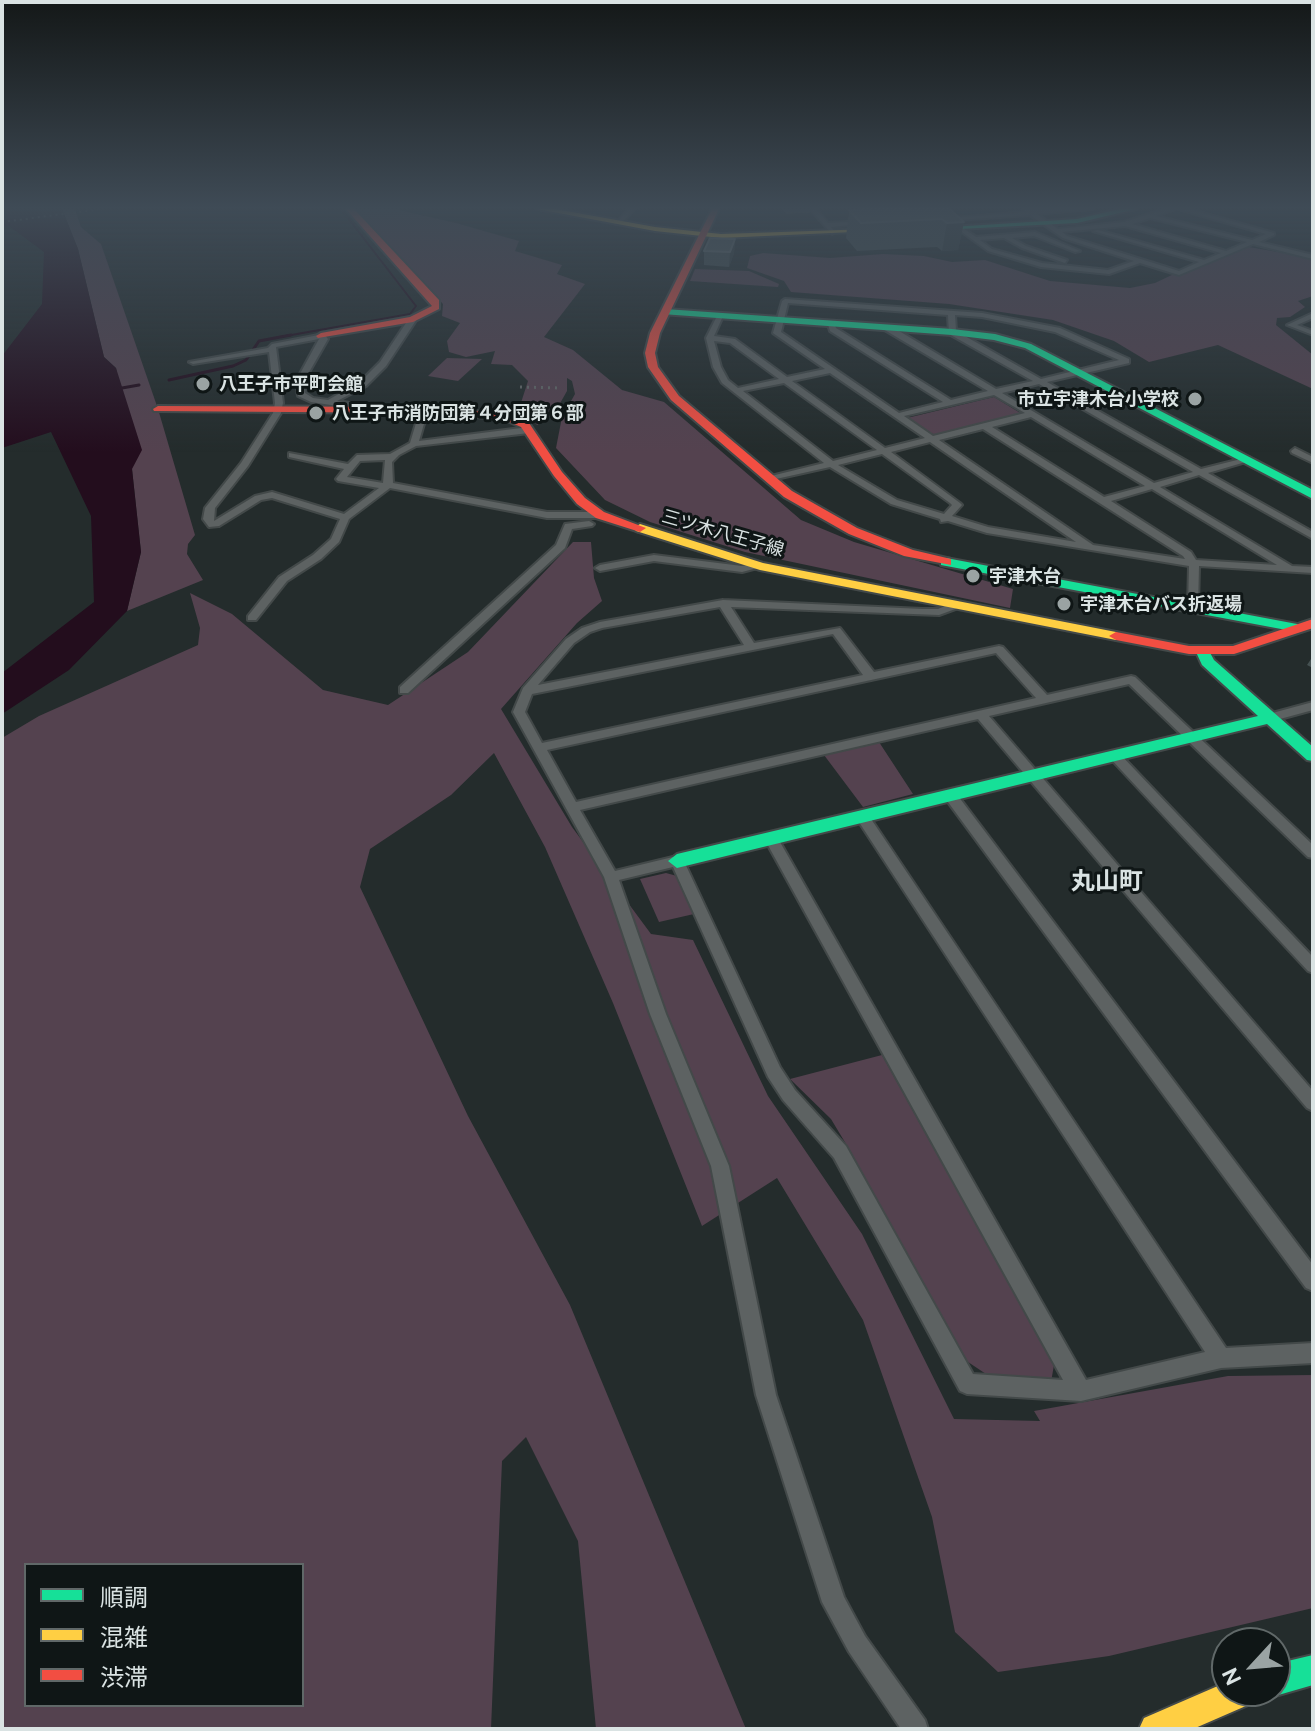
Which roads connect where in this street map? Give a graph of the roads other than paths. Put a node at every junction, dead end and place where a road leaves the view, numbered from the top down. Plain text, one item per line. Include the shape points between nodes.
1 (425, 290) edge
2 (676, 290) edge
3 (665, 312) junction
4 (951, 312) junction
5 (1313, 315) edge
6 (721, 316) junction
7 (413, 319) junction
8 (780, 321) junction
9 (830, 323) junction
10 (886, 327) junction
11 (952, 332) junction
12 (1313, 333) edge
13 (321, 336) junction
14 (710, 338) junction
15 (267, 350) junction
16 (194, 363) dead end
17 (832, 370) junction
18 (1083, 372) junction
19 (786, 380) junction
20 (1039, 382) junction
21 (738, 390) junction
22 (995, 392) junction
23 (330, 402) junction
24 (950, 403) junction
25 (158, 409) dead end
26 (278, 409) junction
27 (371, 409) junction
28 (424, 410) junction
29 (1032, 414) junction
30 (899, 415) junction
31 (985, 426) junction
32 (529, 430) junction
33 (934, 438) junction
34 (414, 444) junction
35 (1313, 445) edge
36 (883, 451) junction
37 (292, 455) dead end
38 (391, 457) junction
39 (1246, 459) junction
40 (1313, 460) edge
41 (831, 464) junction
42 (350, 467) junction
43 (1201, 472) junction
44 (770, 479) junction
45 (387, 486) junction
46 (1153, 486) junction
47 (1313, 495) edge
48 (1102, 501) junction
49 (345, 518) junction
50 (607, 518) junction
51 (944, 520) junction
52 (1313, 536) edge
53 (1091, 548) junction
54 (1194, 565) junction
55 (760, 566) junction
56 (600, 568) dead end
57 (1291, 569) junction
58 (1313, 570) edge
59 (723, 603) junction
60 (954, 606) junction
61 (1193, 607) junction
62 (252, 618) dead end
63 (1305, 625) edge
64 (751, 646) junction
65 (1203, 652) junction
66 (871, 677) junction
67 (404, 690) dead end
68 (527, 691) junction
69 (1044, 700) junction
70 (1313, 706) edge
71 (981, 714) junction
72 (1269, 718) junction
73 (1190, 737) junction
74 (538, 748) junction
75 (1114, 755) junction
76 (1313, 756) edge
77 (1032, 775) junction
78 (950, 795) junction
79 (572, 807) junction
80 (862, 816) junction
81 (771, 838) junction
82 (1313, 853) edge
83 (677, 861) junction
84 (611, 877) junction
85 (1313, 967) edge
86 (1313, 1103) edge
87 (1313, 1281) edge
88 (1313, 1353) edge
89 (1221, 1358) junction
90 (1081, 1391) junction
91 (1313, 1670) edge
92 (1291, 1676) edge
93 (1211, 1705) edge
94 (916, 1729) edge
95 (1155, 1729) edge

1 - 7 main road via 436,302 434,310
2 - 3 main road
3 - 6 main road
3 - 44 main road via 651,343 657,375 675,398
4 - 8 street via 785,301
4 - 11 street
4 - 18 street via 1046,327 1126,361
5 - 12 street via 1291,325
6 - 8 main road
6 - 14 street
7 - 13 main road
7 - 23 street via 363,384
8 - 9 main road
8 - 17 street via 777,333
9 - 10 main road
9 - 24 street
10 - 11 main road
10 - 22 street
11 - 18 main road via 1028,346
11 - 20 street
13 - 15 street
13 - 23 street via 299,390 308,399
14 - 19 street via 732,341
14 - 21 street via 717,367
15 - 16 street
15 - 26 street
17 - 19 street
17 - 30 street
18 - 20 street
18 - 39 main road
19 - 21 street
19 - 36 street
20 - 22 street
20 - 43 street
21 - 41 street
22 - 24 street
22 - 29 street
23 - 27 street
24 - 30 street
25 - 26 main road
26 - 27 main road
26 - 49 street via 210,508 209,522 221,522 264,495
27 - 28 main road
28 - 32 main road via 505,416
28 - 34 street
29 - 31 street
29 - 46 street
30 - 33 street
31 - 33 street
31 - 48 street
32 - 34 street
32 - 50 main road, 三ツ木八王子線 via 581,501
33 - 36 street
33 - 53 street
34 - 38 street
35 - 40 street via 1295,451
36 - 41 street
36 - 51 street via 957,505
37 - 42 street
38 - 42 street via 360,457
38 - 45 street
39 - 43 street
39 - 47 main road
41 - 44 street
41 - 51 street via 894,502
42 - 45 street via 341,479
43 - 46 street
43 - 52 street
44 - 61 main road via 827,519 909,553
45 - 49 street
45 - 50 street via 547,515
46 - 48 street
46 - 57 street
48 - 54 street via 1184,551
49 - 62 street via 335,540 283,579
50 - 55 main road, 三ツ木八王子線
50 - 67 street via 568,526 561,546
51 - 53 street
53 - 54 street
54 - 57 street
54 - 61 street
55 - 56 street via 742,569 654,558
55 - 60 main road, 三ツ木八王子線
57 - 58 street
59 - 60 street via 923,612
59 - 64 street
59 - 68 street via 586,630
60 - 65 main road, 三ツ木八王子線
61 - 63 main road
63 - 65 main road, 三ツ木八王子線 via 1234,650
64 - 66 street via 836,630
64 - 68 street
65 - 72 main road via 1207,662
66 - 69 street via 999,649
66 - 74 street
68 - 74 street via 520,718
69 - 71 street
69 - 73 street via 1131,680
70 - 72 street
71 - 77 street
71 - 79 street
72 - 73 main road
72 - 76 main road
73 - 75 main road
73 - 82 street
74 - 79 street
75 - 77 main road
75 - 85 street
77 - 78 main road
77 - 86 street
78 - 80 main road
78 - 87 street
79 - 84 street
80 - 81 main road
80 - 89 street
81 - 83 main road
81 - 90 street
83 - 84 street
83 - 90 street via 774,1072 840,1152 967,1384
84 - 94 street via 658,1014 720,1166 766,1395 830,1592 857,1644
88 - 89 street
89 - 90 street
91 - 92 main road
93 - 95 main road

